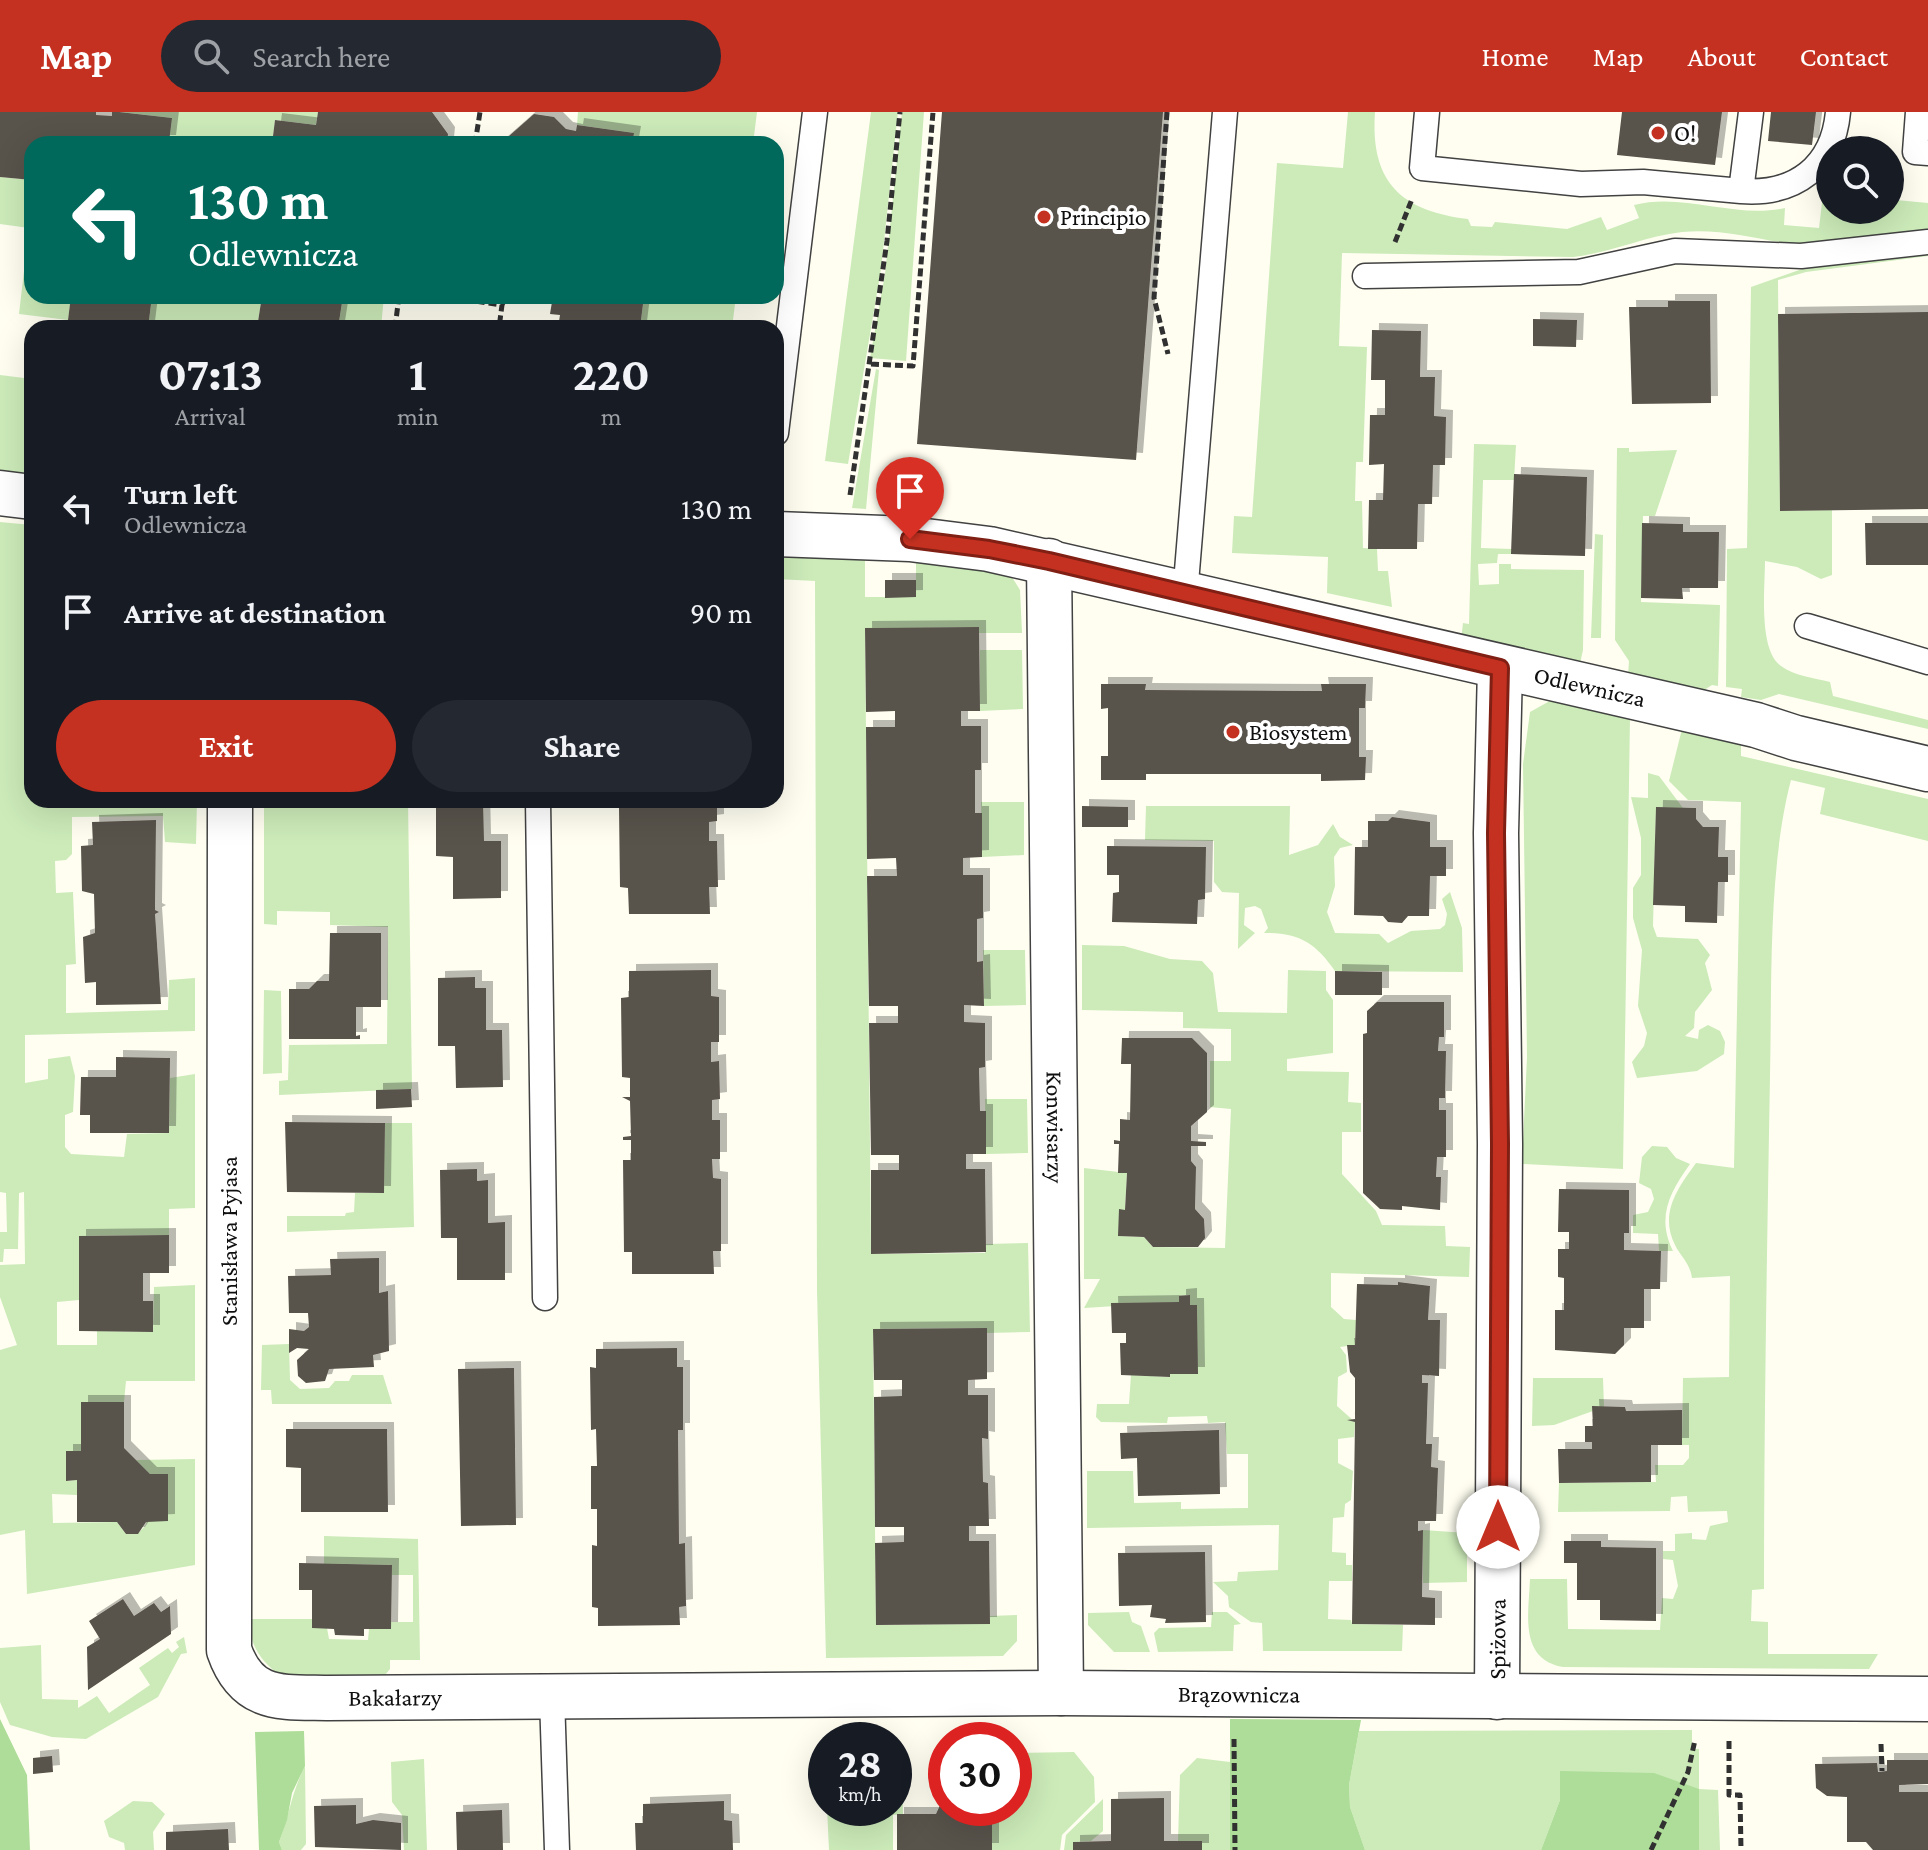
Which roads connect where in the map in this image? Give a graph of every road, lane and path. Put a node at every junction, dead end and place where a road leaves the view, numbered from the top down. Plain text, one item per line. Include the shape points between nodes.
1 (480, 112) edge
2 (815, 112) edge
3 (900, 112) edge
4 (933, 112) edge
5 (1167, 112) edge
6 (1225, 112) edge
7 (1427, 112) edge
8 (1751, 112) edge
9 (1838, 112) edge
10 (1918, 112) edge
11 (476, 136) edge
12 (1928, 153) edge
13 (1422, 168) junction
14 (1741, 191) junction
15 (1928, 242) edge
16 (1391, 275) junction
17 (1365, 276) dead end
18 (496, 304) edge
19 (502, 305) joint
20 (500, 320) edge
21 (871, 364) junction
22 (1171, 365) dead end
23 (784, 367) edge
24 (0, 493) edge
25 (24, 496) edge
26 (784, 534) edge
27 (845, 536) junction
28 (1049, 561) junction
29 (1185, 595) junction
30 (1807, 626) dead end
31 (1928, 662) edge
32 (1500, 668) junction
33 (1928, 769) edge
34 (230, 808) edge
35 (538, 808) edge
36 (545, 1298) dead end
37 (243, 1678) joint
38 (1061, 1693) junction
39 (1233, 1694) junction
40 (552, 1697) junction
41 (1497, 1697) junction
42 (1928, 1699) edge
43 (1695, 1737) dead end
44 (1881, 1737) dead end
45 (1729, 1739) dead end
46 (1882, 1771) dead end
47 (557, 1850) edge
48 (1235, 1850) edge
49 (1651, 1850) edge
50 (1741, 1850) edge

1 - 11 path
2 - 23 lane
3 - 21 path
4 - 21 path via 913,366
5 - 22 path via 1154,298
6 - 29 lane
7 - 13 lane
8 - 14 lane
9 - 14 lane via 1825,157 1805,178 1771,191
10 - 12 lane via 1915,152
13 - 14 lane via 1581,184 1643,182
13 - 16 path via 1392,249
15 - 16 lane via 1801,256 1675,251 1579,272
16 - 17 lane
18 - 19 path
19 - 20 path
21 - 27 path
24 - 25 street
26 - 27 street, Odlewnicza
27 - 28 street, Odlewnicza via 963,544
28 - 29 street, Odlewnicza
28 - 38 street, Konwisarzy
29 - 32 street, Odlewnicza
30 - 31 lane
32 - 33 street, Odlewnicza
32 - 41 street, Spiżowa
34 - 37 street, Stanisława Pyjasa via 229,1650
35 - 36 lane
37 - 40 street, Bakałarzy via 253,1688 282,1697
38 - 39 street, Brązownicza
38 - 40 street, Brązownicza
39 - 41 street, Brązownicza
39 - 48 path
40 - 47 lane
41 - 42 street, Brązownicza
43 - 49 path via 1688,1772
44 - 46 path
45 - 50 path via 1729,1795 1740,1795

